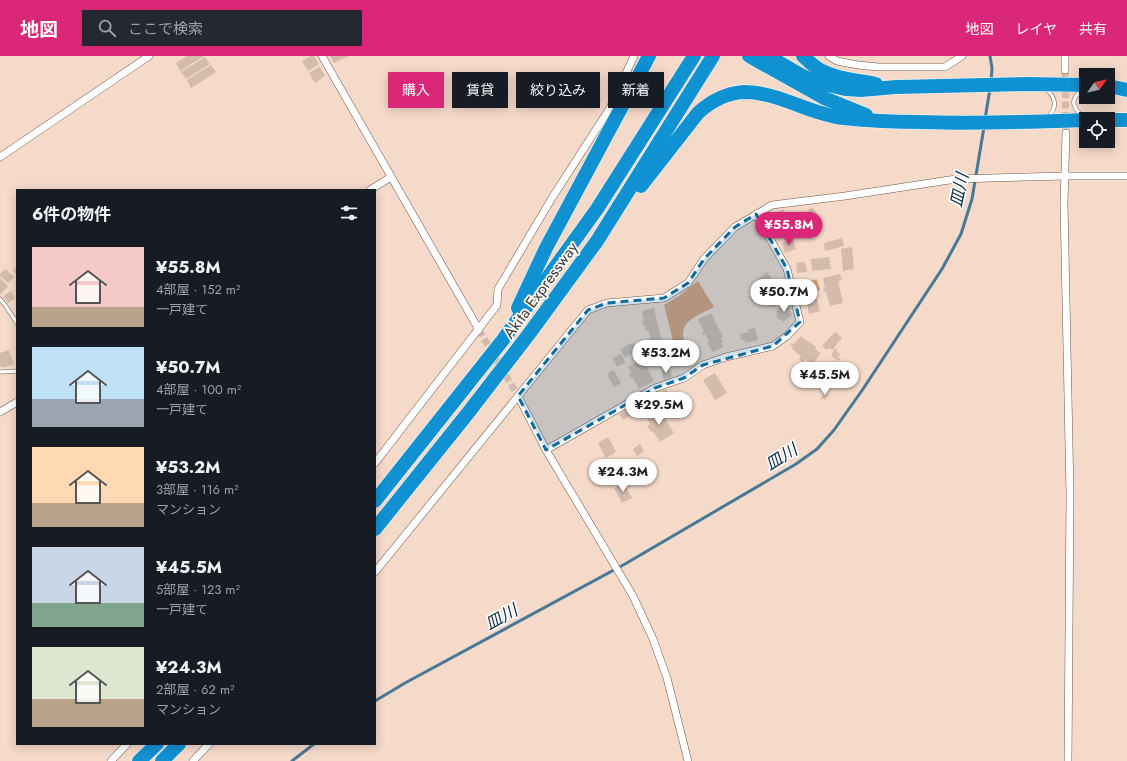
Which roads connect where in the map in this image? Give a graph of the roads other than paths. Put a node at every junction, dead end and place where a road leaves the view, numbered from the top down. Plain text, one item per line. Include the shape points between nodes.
1 (149, 56) edge
2 (322, 56) edge
3 (634, 56) edge
4 (649, 56) edge
5 (694, 56) edge
6 (713, 56) edge
7 (749, 56) edge
8 (768, 56) edge
9 (803, 56) edge
10 (829, 56) edge
11 (962, 56) edge
12 (1065, 56) edge
13 (1065, 70) tunnel mouth
14 (1040, 84) junction
15 (896, 87) junction
16 (1079, 87) edge
17 (1115, 87) edge
18 (1127, 90) edge
19 (1079, 93) edge
20 (1079, 114) edge
21 (1079, 120) edge
22 (1115, 120) edge
23 (1127, 120) edge
24 (882, 121) junction
25 (1040, 122) junction
26 (1066, 133) tunnel mouth
27 (0, 157) edge
28 (1066, 176) junction
29 (1127, 176) edge
30 (391, 177) junction
31 (372, 189) edge
32 (756, 214) junction
33 (597, 241) junction
34 (0, 299) edge
35 (16, 322) edge
36 (479, 330) junction
37 (502, 341) junction
38 (16, 371) edge
39 (0, 372) edge
40 (518, 396) junction
41 (16, 403) edge
42 (0, 412) edge
43 (546, 450) junction
44 (376, 462) edge
45 (376, 500) edge
46 (376, 528) edge
47 (376, 571) edge
48 (126, 745) edge
49 (156, 745) edge
50 (178, 745) edge
51 (208, 745) edge
52 (111, 761) edge
53 (139, 761) edge
54 (162, 761) edge
55 (193, 761) edge
56 (688, 761) edge
57 (1068, 761) edge

1 - 27 street
2 - 30 street
3 - 36 street via 610,108 498,289 497,305
4 - 37 highway via 546,248
5 - 37 highway, Akita Expressway via 597,209
6 - 33 highway, Akita Expressway
7 - 24 highway via 824,98
8 - 15 highway via 801,75 830,86 861,90
9 - 15 highway via 821,70 837,76
10 - 11 street via 837,61 878,67 945,67
12 - 13 street
14 - 15 highway
14 - 16 highway
14 - 25 lane via 1052,95 1055,106
17 - 18 highway
19 - 20 lane via 1074,100 1074,107
21 - 25 highway
22 - 23 highway
24 - 25 highway via 969,124
24 - 33 highway via 826,115 758,93 730,94 717,99 698,113
26 - 28 street
28 - 29 street
28 - 32 street via 956,179 772,205
28 - 57 street via 1064,203 1070,493
30 - 31 street
30 - 36 street
32 - 40 street via 735,227 704,259 688,283 664,298 607,303 588,310
32 - 43 street via 786,269 800,322 787,336 772,346 703,365 684,378 655,388
33 - 46 highway, Akita Expressway via 468,413
34 - 35 lane
36 - 44 street
37 - 45 highway, Akita Expressway
38 - 39 lane
40 - 43 street
40 - 47 street
41 - 42 street
43 - 56 street via 634,596 667,678
48 - 52 street
49 - 53 highway
50 - 54 highway
51 - 55 street

